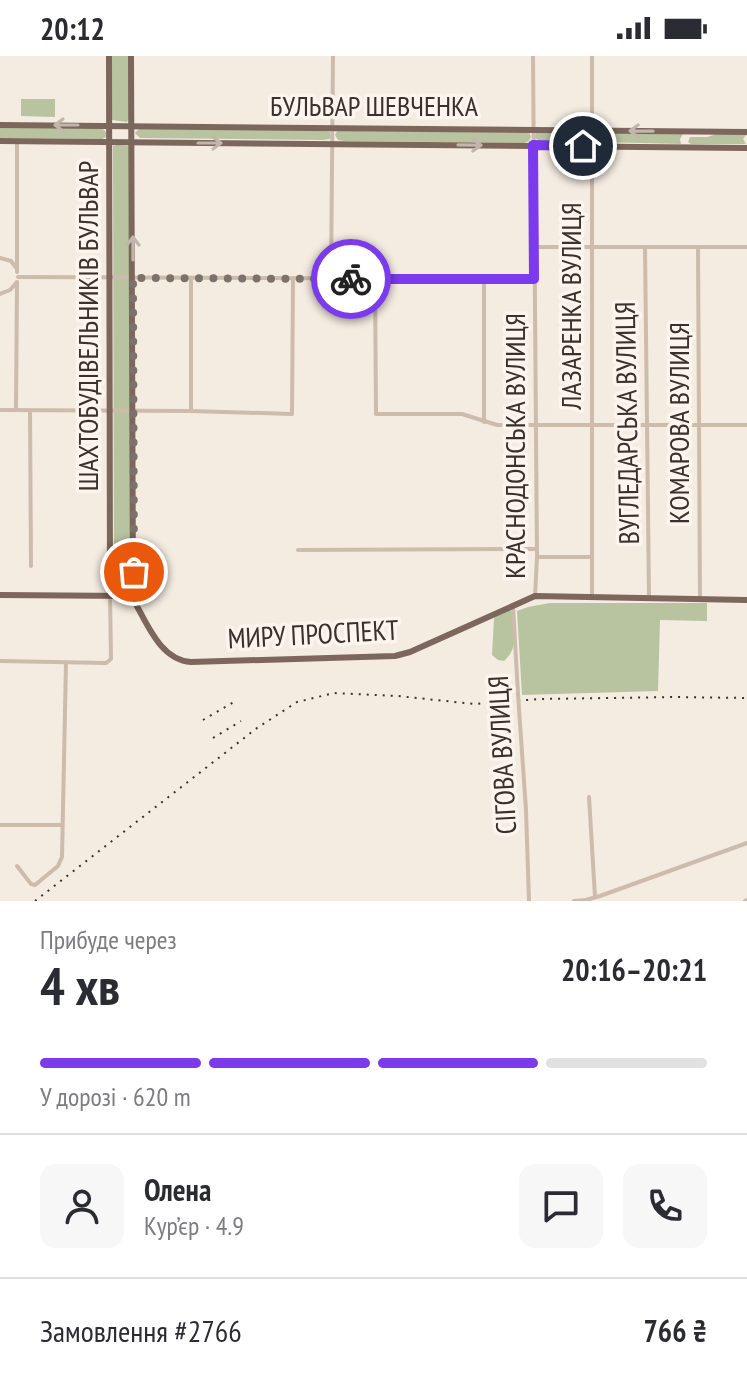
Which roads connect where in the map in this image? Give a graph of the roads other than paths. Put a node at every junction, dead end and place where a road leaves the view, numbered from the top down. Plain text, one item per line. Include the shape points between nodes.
1 (109, 56) edge
2 (131, 56) edge
3 (333, 56) edge
4 (533, 56) edge
5 (592, 56) edge
6 (0, 125) edge
7 (110, 126) junction
8 (132, 126) junction
9 (333, 128) junction
10 (533, 129) junction
11 (591, 130) junction
12 (709, 132) junction
13 (747, 132) edge
14 (0, 141) edge
15 (17, 141) junction
16 (110, 142) junction
17 (132, 142) junction
18 (333, 144) junction
19 (533, 145) junction
20 (591, 146) junction
21 (690, 148) junction
22 (747, 148) edge
23 (534, 247) junction
24 (591, 247) junction
25 (645, 247) junction
26 (698, 247) junction
27 (747, 247) edge
28 (0, 258) edge
29 (17, 277) junction
30 (110, 278) junction
31 (133, 278) junction
32 (191, 278) junction
33 (293, 279) junction
34 (331, 279) junction
35 (375, 279) junction
36 (484, 279) junction
37 (534, 279) junction
38 (0, 294) edge
39 (0, 410) edge
40 (16, 410) junction
41 (133, 410) junction
42 (30, 411) junction
43 (111, 411) junction
44 (191, 411) junction
45 (484, 422) junction
46 (536, 425) junction
47 (592, 425) junction
48 (647, 425) junction
49 (700, 425) junction
50 (747, 425) edge
51 (537, 549) junction
52 (298, 550) dead end
53 (537, 557) junction
54 (592, 557) junction
55 (31, 566) dead end
56 (110, 582) junction
57 (134, 583) junction
58 (0, 595) edge
59 (110, 595) junction
60 (535, 596) junction
61 (592, 597) junction
62 (649, 598) junction
63 (133, 599) junction
64 (700, 599) junction
65 (747, 600) edge
66 (513, 606) junction
67 (0, 661) edge
68 (66, 663) junction
69 (589, 797) dead end
70 (0, 825) edge
71 (62, 825) junction
72 (747, 843) edge
73 (17, 866) dead end
74 (595, 897) junction
75 (529, 901) edge
76 (574, 901) edge

1 - 7 main road, ШАХТОБУДІВЕЛЬНИКІВ БУЛЬВАР
2 - 8 main road, ШАХТОБУДІВЕЛЬНИКІВ БУЛЬВАР
3 - 9 street
4 - 10 street, КРАСНОДОНСЬКА ВУЛИЦЯ
5 - 11 street, ЛАЗАРЕНКА ВУЛИЦЯ
7 -> 6 main road, БУЛЬВАР ШЕВЧЕНКА
7 - 8 main road, БУЛЬВАР ШЕВЧЕНКА
7 - 16 main road, ШАХТОБУДІВЕЛЬНИКІВ БУЛЬВАР
8 - 9 main road, БУЛЬВАР ШЕВЧЕНКА
8 - 17 main road, ШАХТОБУДІВЕЛЬНИКІВ БУЛЬВАР
9 - 10 main road, БУЛЬВАР ШЕВЧЕНКА
9 - 18 street
10 - 11 main road, БУЛЬВАР ШЕВЧЕНКА
10 - 19 street, КРАСНОДОНСЬКА ВУЛИЦЯ
12 -> 11 main road, БУЛЬВАР ШЕВЧЕНКА
11 - 20 street, ЛАЗАРЕНКА ВУЛИЦЯ
12 - 13 main road, БУЛЬВАР ШЕВЧЕНКА
12 - 21 main road via 688,134
14 - 15 main road, БУЛЬВАР ШЕВЧЕНКА
15 - 16 main road, БУЛЬВАР ШЕВЧЕНКА
15 - 29 street
16 - 17 main road, БУЛЬВАР ШЕВЧЕНКА
16 - 30 main road, ШАХТОБУДІВЕЛЬНИКІВ БУЛЬВАР
17 -> 18 main road, БУЛЬВАР ШЕВЧЕНКА
31 -> 17 main road, ШАХТОБУДІВЕЛЬНИКІВ БУЛЬВАР
18 -> 19 main road, БУЛЬВАР ШЕВЧЕНКА
18 - 34 street
19 - 20 main road, БУЛЬВАР ШЕВЧЕНКА
19 - 23 street, КРАСНОДОНСЬКА ВУЛИЦЯ
20 - 21 main road, БУЛЬВАР ШЕВЧЕНКА
20 - 24 street, ЛАЗАРЕНКА ВУЛИЦЯ
21 - 22 main road, БУЛЬВАР ШЕВЧЕНКА
23 - 24 street
23 - 37 street, КРАСНОДОНСЬКА ВУЛИЦЯ
24 - 25 street
24 - 47 street, ЛАЗАРЕНКА ВУЛИЦЯ
25 - 26 street
25 - 48 street, ВУГЛЕДАРСЬКА ВУЛИЦЯ
26 - 27 street
26 - 49 street, КОМАРОВА ВУЛИЦЯ
28 - 29 street via 11,261
29 - 30 street
29 - 38 street via 10,290
29 - 40 street
30 - 31 street
30 - 43 main road, ШАХТОБУДІВЕЛЬНИКІВ БУЛЬВАР
31 - 32 street
31 - 41 main road, ШАХТОБУДІВЕЛЬНИКІВ БУЛЬВАР
32 - 33 street
32 - 44 street
33 - 34 street
33 - 44 street via 292,414
34 - 35 street
35 - 36 street
35 - 45 street via 376,414 462,414
36 - 37 street
36 - 45 street
37 - 46 street, КРАСНОДОНСЬКА ВУЛИЦЯ
39 - 40 street
40 - 42 street
41 - 43 street
41 - 44 street
41 - 57 main road, ШАХТОБУДІВЕЛЬНИКІВ БУЛЬВАР
42 - 43 street
42 - 55 street
43 - 56 main road, ШАХТОБУДІВЕЛЬНИКІВ БУЛЬВАР
45 - 46 street
46 - 47 street
46 - 51 street, КРАСНОДОНСЬКА ВУЛИЦЯ
47 - 48 street
47 - 54 street, ЛАЗАРЕНКА ВУЛИЦЯ
48 - 49 street
48 - 62 street, ВУГЛЕДАРСЬКА ВУЛИЦЯ
49 - 50 street
49 - 64 street, КОМАРОВА ВУЛИЦЯ
51 - 52 street
51 - 53 street, КРАСНОДОНСЬКА ВУЛИЦЯ
53 - 54 street
53 - 60 street, КРАСНОДОНСЬКА ВУЛИЦЯ
54 - 61 street, ЛАЗАРЕНКА ВУЛИЦЯ
56 - 57 main road via 126,587
56 - 59 main road, ШАХТОБУДІВЕЛЬНИКІВ БУЛЬВАР
57 - 63 main road, ШАХТОБУДІВЕЛЬНИКІВ БУЛЬВАР
58 - 59 main road
59 - 63 main road
59 - 68 street via 111,659
60 - 61 main road, МИРУ ПРОСПЕКТ
60 - 66 main road, МИРУ ПРОСПЕКТ
61 - 62 main road, МИРУ ПРОСПЕКТ
62 - 64 main road, МИРУ ПРОСПЕКТ
63 - 66 main road, МИРУ ПРОСПЕКТ via 167,653 191,662 395,656
64 - 65 main road, МИРУ ПРОСПЕКТ
66 - 75 street, СІГОВА ВУЛИЦЯ, bridge
67 - 68 street
68 - 71 street
69 - 74 street
70 - 71 street
71 - 73 street via 58,866 33,885
72 - 74 street
74 - 76 street

